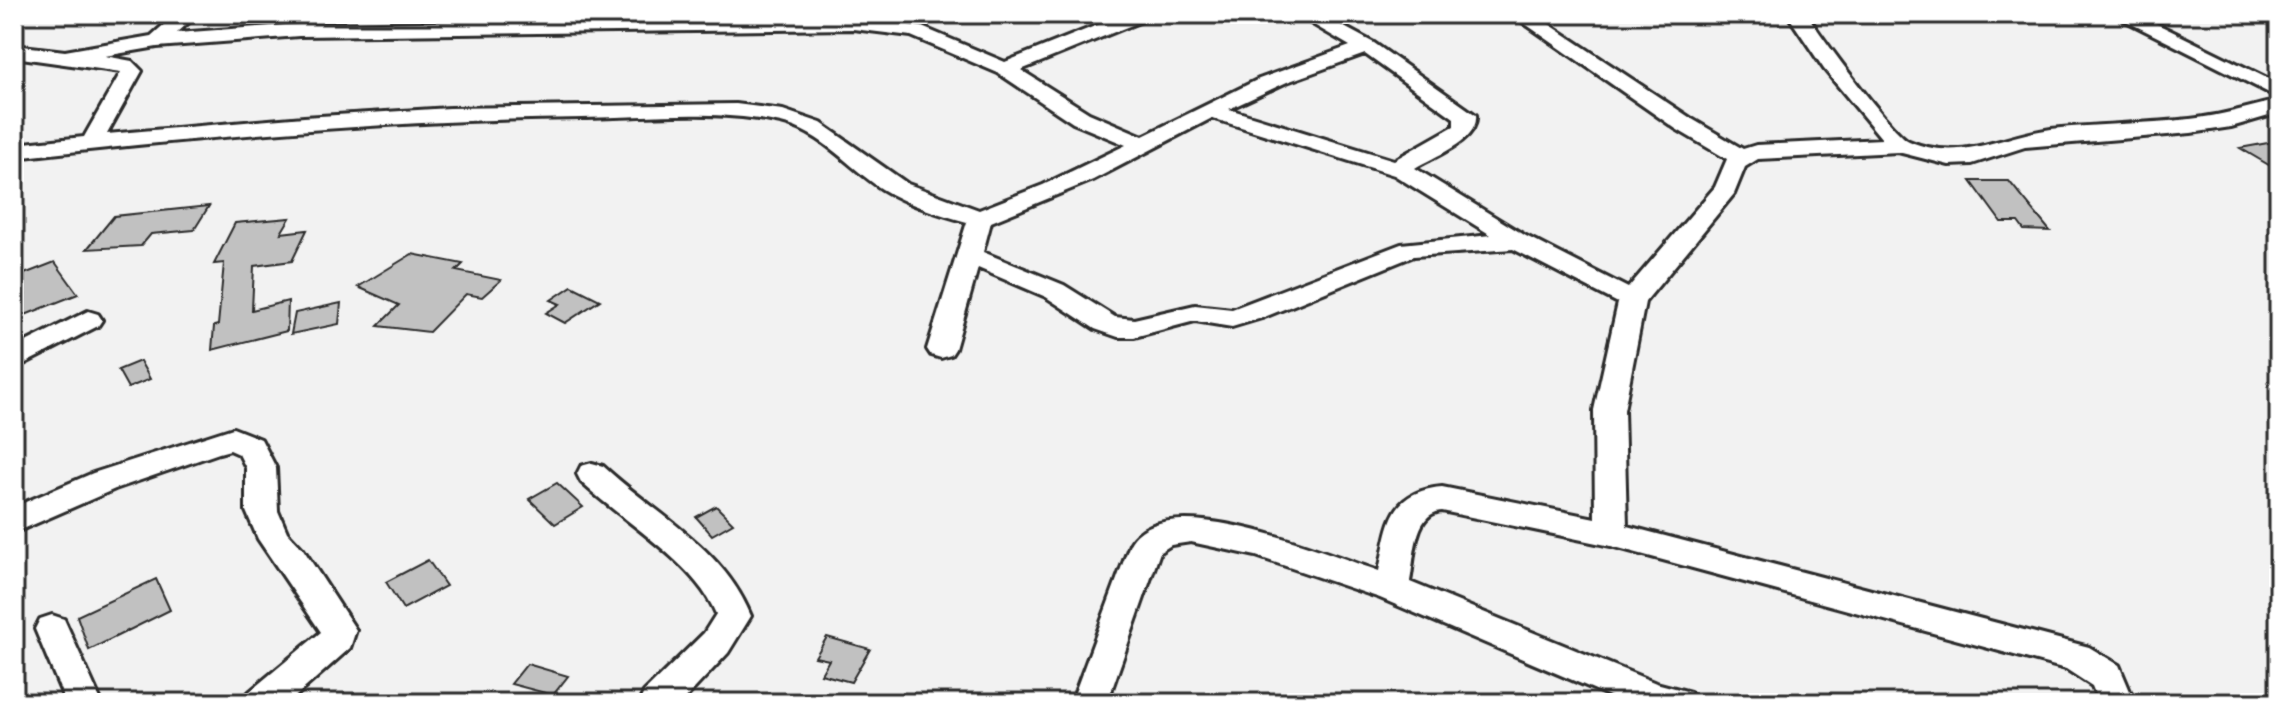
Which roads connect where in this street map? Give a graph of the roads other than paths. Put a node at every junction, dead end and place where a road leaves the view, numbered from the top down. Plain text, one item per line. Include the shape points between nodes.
1 (188, 14) edge
2 (919, 14) edge
3 (1142, 14) edge
4 (1305, 14) edge
5 (1521, 14) edge
6 (1797, 14) edge
7 (2122, 14) edge
8 (687, 18) edge
9 (545, 19) edge
10 (368, 21) edge
11 (897, 27) junction
12 (157, 41) junction
13 (1367, 47) junction
14 (14, 51) edge
15 (62, 58) junction
16 (1005, 69) junction
17 (2279, 92) edge
18 (2279, 106) edge
19 (1212, 111) junction
20 (1113, 134) junction
21 (92, 142) junction
22 (1898, 145) junction
23 (1146, 146) junction
24 (14, 151) edge
25 (1741, 157) junction
26 (1118, 160) junction
27 (1402, 170) junction
28 (980, 218) junction
29 (1517, 241) junction
30 (968, 255) junction
31 (1632, 300) junction
32 (88, 320) dead end
33 (941, 349) dead end
34 (14, 360) edge
35 (592, 474) dead end
36 (14, 521) edge
37 (1611, 534) junction
38 (1392, 589) junction
39 (52, 629) dead end
40 (1661, 701) edge
41 (84, 703) edge
42 (262, 703) edge
43 (657, 703) edge
44 (1089, 703) edge
45 (2117, 703) edge

1 - 12 street
2 - 11 street
3 - 16 street
4 - 13 street
5 - 25 street
6 - 22 street via 1811,41
7 - 17 street
8 - 9 street
8 - 11 street
9 - 10 street
10 - 12 street
11 - 16 street
12 - 15 street
13 - 19 street via 1302,69
13 - 27 street via 1465,115 1463,130
14 - 15 street
15 - 21 street via 125,65 132,71
16 - 20 street
18 - 22 street via 2191,126 2021,141 1972,157 1949,158
19 - 23 street
19 - 27 street
20 - 23 street
20 - 26 street
21 - 24 street
21 - 28 street via 219,128 541,111 782,116 814,126 892,185
22 - 25 street
23 - 26 street
25 - 31 street via 1726,189
26 - 28 street via 1054,192
27 - 29 street
28 - 30 street
29 - 30 street via 1410,249 1253,312 1232,318 1195,313 1134,328 1105,323 1055,291
29 - 31 street
30 - 33 street
31 - 37 street via 1609,410
32 - 34 street
35 - 43 street via 677,541 729,599 734,616 716,643
36 - 42 street via 104,481 211,445 233,439 250,447 261,468 262,511 274,539 339,630 338,638
37 - 38 street via 1442,499 1424,500 1407,517
37 - 45 street via 2076,657 2106,676
38 - 40 street
38 - 44 street via 1258,544 1191,530 1164,534 1146,544
39 - 41 street

